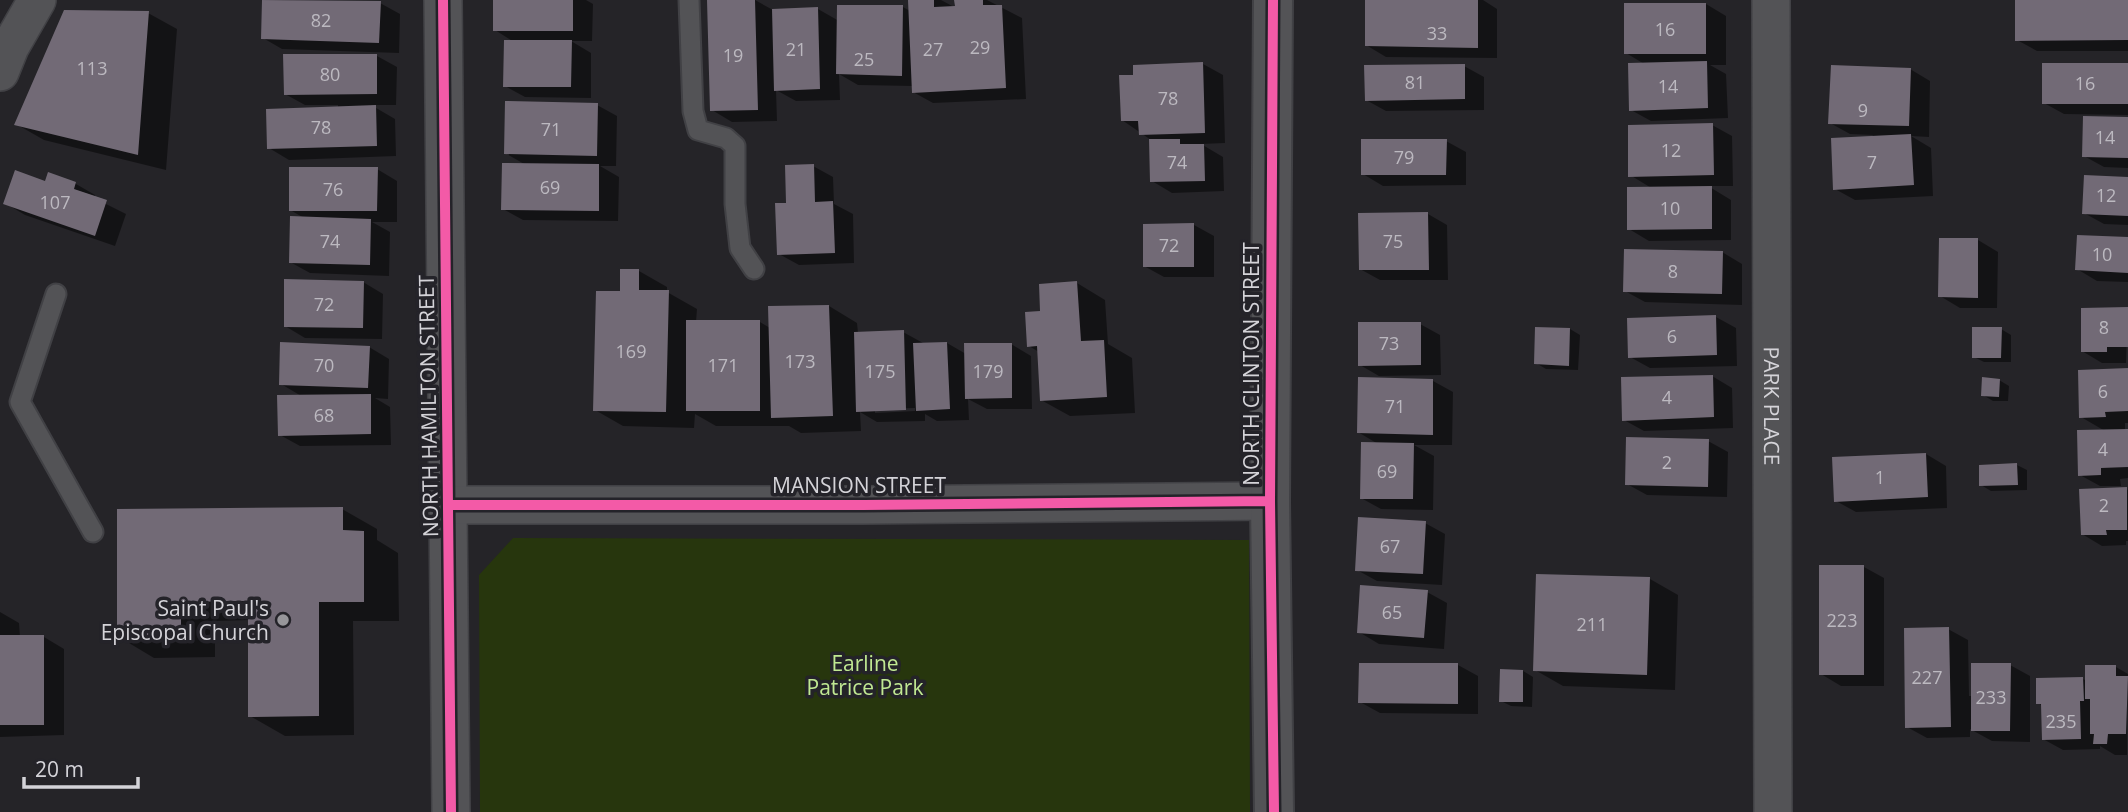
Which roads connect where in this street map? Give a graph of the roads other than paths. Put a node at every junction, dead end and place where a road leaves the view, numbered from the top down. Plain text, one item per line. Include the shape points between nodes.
1 (443, 0) edge
2 (689, 0) edge
3 (1273, 0) edge
4 (1771, 0) edge
5 (35, 4) edge
6 (0, 72) edge
7 (754, 269) dead end
8 (56, 294) dead end
9 (1270, 501) junction
10 (448, 505) junction
11 (93, 532) dead end
12 (451, 812) edge
13 (1274, 812) edge
14 (1773, 812) edge

1 - 10 street, NORTH HAMILTON STREET
2 - 7 lane via 693,111 698,130 726,138 735,146 740,248
3 - 9 street, NORTH CLINTON STREET
4 - 14 street, PARK PLACE
5 - 6 street
8 - 11 lane via 20,402
9 - 10 street, MANSION STREET
9 - 13 street, NORTH CLINTON STREET
10 - 12 street, NORTH HAMILTON STREET

